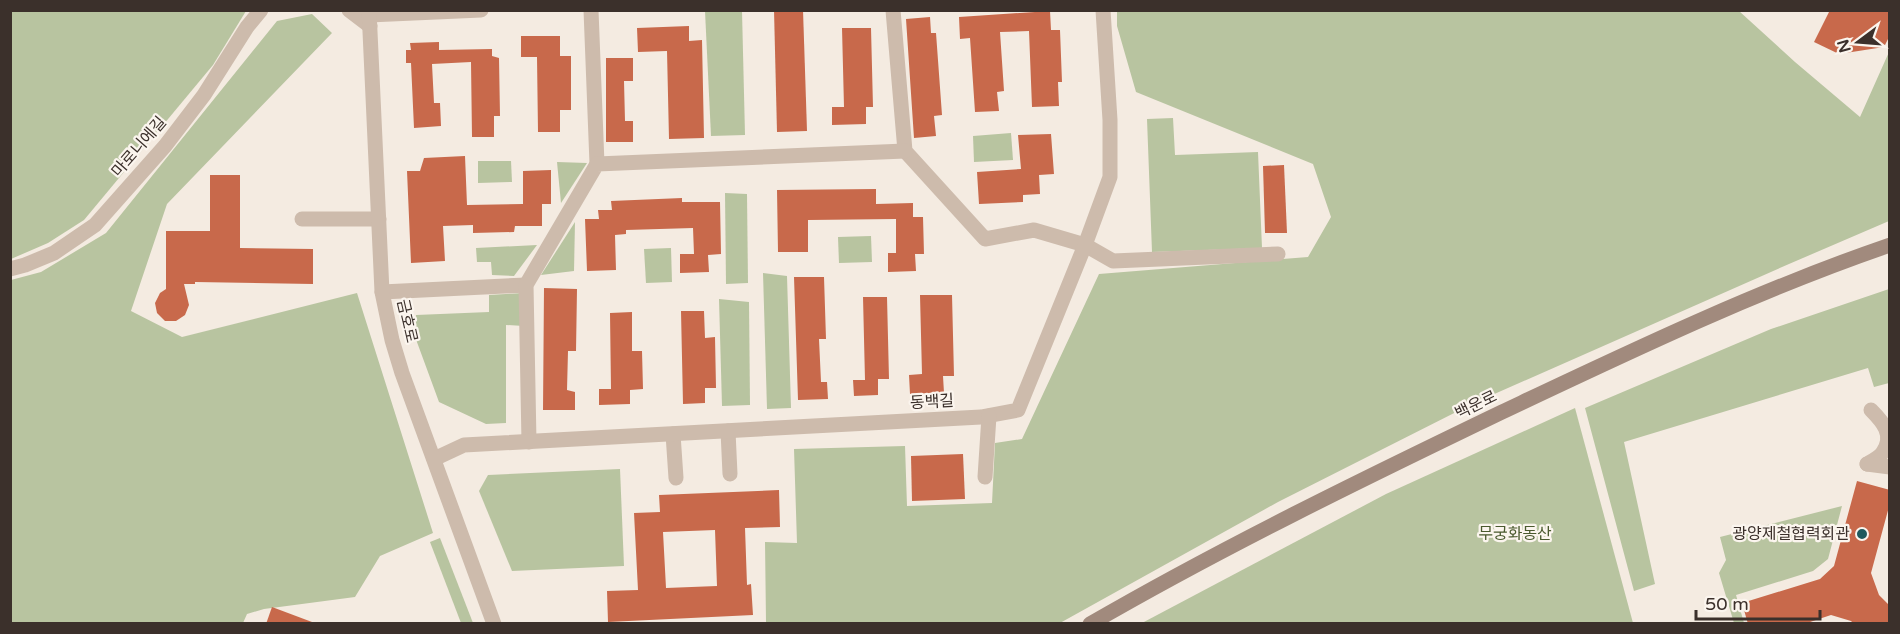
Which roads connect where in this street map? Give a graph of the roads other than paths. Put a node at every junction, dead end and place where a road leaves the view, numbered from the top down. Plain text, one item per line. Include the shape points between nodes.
1 (261, 10) edge
2 (349, 10) edge
3 (481, 10) edge
4 (591, 10) edge
5 (893, 10) edge
6 (1104, 10) edge
7 (369, 17) edge
8 (905, 151) junction
9 (597, 164) junction
10 (302, 219) dead end
11 (379, 219) junction
12 (1085, 245) junction
13 (1890, 245) edge
14 (1278, 254) dead end
15 (10, 269) edge
16 (526, 285) junction
17 (382, 292) junction
18 (989, 416) junction
19 (1890, 417) edge
20 (728, 431) junction
21 (673, 434) junction
22 (529, 442) junction
23 (434, 459) junction
24 (1890, 467) edge
25 (730, 474) dead end
26 (985, 477) dead end
27 (676, 478) dead end
28 (494, 624) edge
29 (1090, 624) edge

1 - 15 street, 마로니에길 via 178,129 95,225 54,253
2 - 7 street
3 - 7 street
4 - 9 street
5 - 8 street
6 - 12 street, 동백길 via 1110,177
7 - 11 street, 금호로
8 - 9 street
8 - 12 street via 985,239 1034,230
9 - 16 street
10 - 11 street
11 - 17 street, 금호로
12 - 14 street via 1113,261
12 - 18 street, 동백길 via 1018,410
13 - 29 main road, 백운로 via 1735,304 1537,396 1147,590
16 - 17 street
16 - 22 street
17 - 23 street, 금호로 via 402,373
18 - 20 street, 동백길
18 - 26 street
19 - 24 street via 1871,410 1884,423 1888,436 1883,453 1867,464
20 - 21 street, 동백길
20 - 25 street
21 - 22 street, 동백길
21 - 27 street
22 - 23 street, 동백길 via 464,445
23 - 28 street, 금호로

